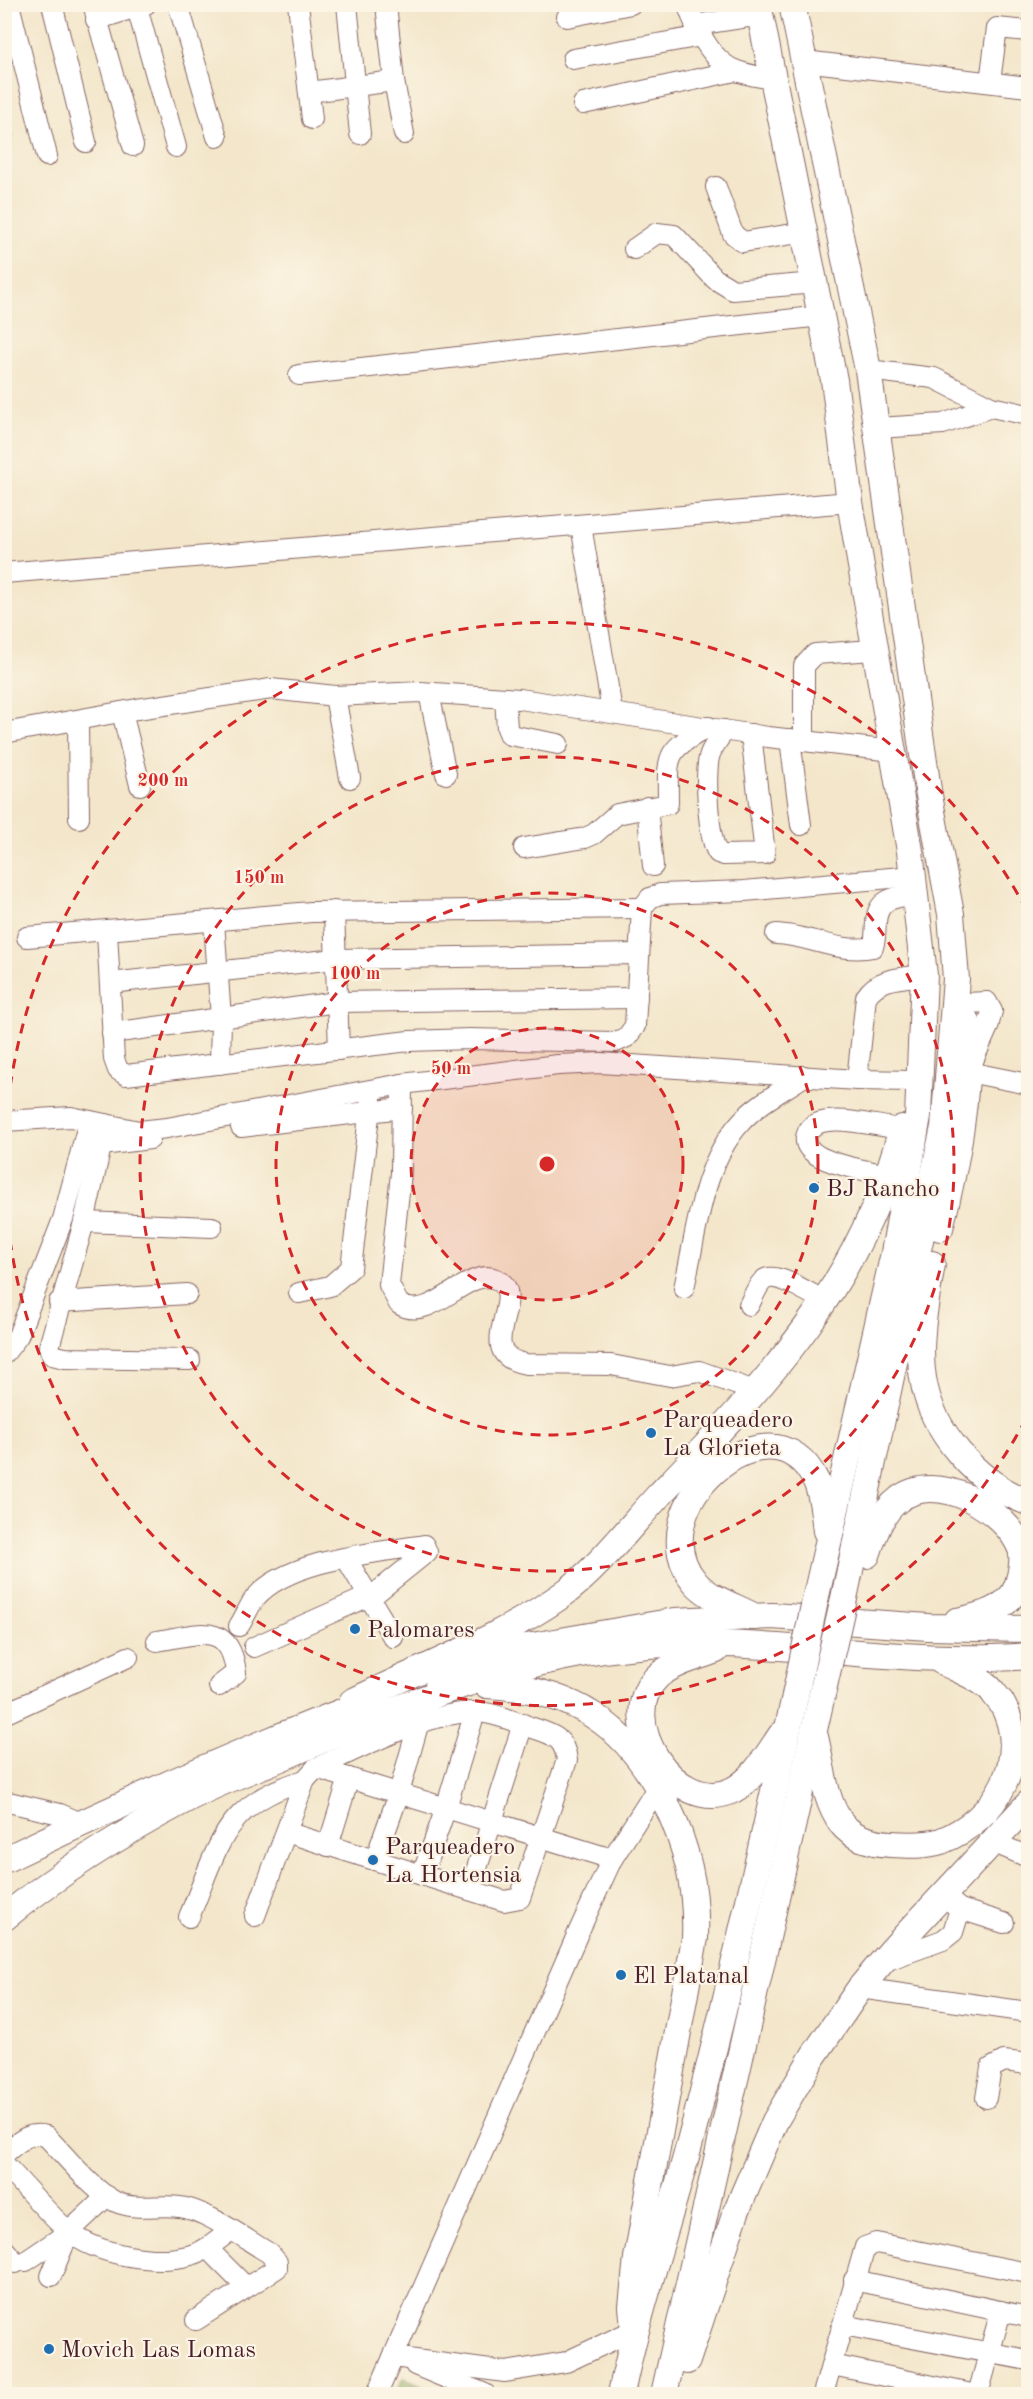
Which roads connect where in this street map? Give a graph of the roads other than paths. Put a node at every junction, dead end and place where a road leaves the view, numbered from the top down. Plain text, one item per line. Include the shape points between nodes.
1 (9, 4) edge
2 (52, 4) edge
3 (178, 4) edge
4 (298, 4) edge
5 (346, 4) edge
6 (386, 4) edge
7 (631, 4) edge
8 (687, 4) edge
9 (139, 5) edge
10 (798, 8) edge
11 (759, 10) edge
12 (94, 12) edge
13 (567, 17) dead end
14 (698, 31) junction
15 (1029, 31) edge
16 (573, 59) dead end
17 (804, 61) junction
18 (735, 71) junction
19 (774, 80) junction
20 (394, 81) junction
21 (990, 82) junction
22 (355, 86) junction
23 (1029, 87) edge
24 (309, 92) junction
25 (583, 104) dead end
26 (312, 119) dead end
27 (360, 134) dead end
28 (404, 134) dead end
29 (217, 137) dead end
30 (86, 142) dead end
31 (133, 146) dead end
32 (176, 147) dead end
33 (47, 156) dead end
34 (716, 187) dead end
35 (805, 232) junction
36 (634, 249) dead end
37 (815, 284) junction
38 (821, 316) junction
39 (868, 370) junction
40 (299, 375) dead end
41 (991, 408) junction
42 (1029, 415) edge
43 (877, 428) junction
44 (850, 501) junction
45 (581, 525) junction
46 (4, 573) edge
47 (874, 650) junction
48 (429, 693) junction
49 (335, 696) junction
50 (505, 698) junction
51 (612, 711) junction
52 (122, 712) junction
53 (78, 720) junction
54 (717, 732) junction
55 (4, 733) edge
56 (751, 734) junction
57 (797, 740) junction
58 (558, 744) dead end
59 (893, 751) junction
60 (446, 774) dead end
61 (350, 778) dead end
62 (140, 785) dead end
63 (647, 807) junction
64 (79, 818) dead end
65 (801, 825) dead end
66 (524, 848) dead end
67 (653, 866) dead end
68 (866, 879) junction
69 (915, 885) junction
70 (882, 904) junction
71 (642, 908) junction
72 (334, 911) junction
73 (214, 922) junction
74 (107, 932) junction
75 (776, 934) dead end
76 (27, 937) dead end
77 (639, 954) junction
78 (336, 959) junction
79 (218, 972) junction
80 (924, 975) junction
81 (956, 978) junction
82 (110, 983) junction
83 (637, 998) junction
84 (337, 1002) junction
85 (221, 1018) junction
86 (112, 1033) junction
87 (339, 1050) junction
88 (220, 1064) junction
89 (918, 1071) junction
90 (968, 1072) junction
91 (804, 1076) junction
92 (857, 1080) junction
93 (402, 1084) junction
94 (1029, 1084) edge
95 (371, 1090) junction
96 (402, 1108) junction
97 (370, 1112) junction
98 (4, 1121) edge
99 (98, 1122) junction
100 (902, 1130) junction
101 (102, 1144) junction
102 (887, 1175) junction
103 (84, 1222) junction
104 (212, 1227) dead end
105 (684, 1288) dead end
106 (299, 1293) dead end
107 (187, 1294) dead end
108 (59, 1302) junction
109 (826, 1302) junction
110 (749, 1305) dead end
111 (4, 1354) edge
112 (190, 1360) dead end
113 (757, 1392) junction
114 (1029, 1502) edge
115 (828, 1545) junction
116 (346, 1558) junction
117 (369, 1596) junction
118 (843, 1603) junction
119 (755, 1617) junction
120 (239, 1626) dead end
121 (928, 1627) junction
122 (1029, 1629) edge
123 (393, 1637) dead end
124 (157, 1641) dead end
125 (727, 1645) junction
126 (254, 1647) dead end
127 (1029, 1656) edge
128 (128, 1657) dead end
129 (936, 1658) junction
130 (465, 1685) junction
131 (219, 1686) dead end
132 (475, 1712) junction
133 (4, 1714) edge
134 (523, 1724) junction
135 (306, 1725) junction
136 (418, 1725) junction
137 (788, 1725) junction
138 (814, 1730) junction
139 (310, 1774) junction
140 (349, 1778) junction
141 (658, 1787) junction
142 (399, 1793) junction
143 (4, 1801) edge
144 (446, 1808) junction
145 (1027, 1808) edge
146 (491, 1822) junction
147 (81, 1823) junction
148 (286, 1832) junction
149 (541, 1837) junction
150 (995, 1842) junction
151 (328, 1846) junction
152 (1029, 1857) edge
153 (612, 1859) junction
154 (4, 1860) edge
155 (375, 1860) junction
156 (422, 1875) junction
157 (470, 1890) junction
158 (952, 1903) junction
159 (255, 1916) dead end
160 (189, 1917) dead end
161 (4, 1918) edge
162 (1004, 1923) dead end
163 (860, 1988) junction
164 (1029, 2012) edge
165 (1029, 2064) edge
166 (986, 2098) dead end
167 (4, 2154) edge
168 (4, 2164) edge
169 (107, 2196) junction
170 (230, 2231) junction
171 (69, 2232) junction
172 (207, 2248) junction
173 (16, 2257) edge
174 (1029, 2273) edge
175 (51, 2276) dead end
176 (854, 2280) junction
177 (246, 2287) junction
178 (1001, 2312) junction
179 (1029, 2317) edge
180 (196, 2320) dead end
181 (843, 2325) junction
182 (634, 2330) junction
183 (990, 2353) junction
184 (393, 2356) junction
185 (1029, 2360) edge
186 (832, 2365) junction
187 (377, 2394) edge
188 (485, 2394) edge
189 (621, 2394) edge
190 (664, 2394) edge
191 (676, 2394) edge
192 (823, 2394) edge
193 (972, 2394) edge
194 (978, 2394) edge

1 - 33 street
2 - 30 street
3 - 29 street
4 - 24 street
5 - 22 street
6 - 20 street
7 - 13 street
8 - 14 street
9 - 12 street
9 - 32 street
10 - 17 main road
11 - 14 street
11 - 19 main road
12 - 31 street
14 - 16 street
14 - 18 street via 720,60
15 - 21 street via 997,28
17 - 21 street
17 - 39 main road
18 - 19 street
18 - 25 street
19 - 35 main road
20 - 22 street
20 - 28 street
21 - 23 street
22 - 24 street
22 - 27 street
24 - 26 street
34 - 35 street via 733,234 742,242
35 - 37 main road
36 - 37 street via 657,233 674,235 715,279 733,290
37 - 38 main road
38 - 40 street
38 - 44 main road
39 - 41 street via 934,378
39 - 43 main road
41 - 42 street
41 - 43 street via 944,424
43 - 81 main road via 928,790 951,915
44 - 45 street
44 - 47 main road
45 - 46 street
45 - 51 street
47 - 57 street via 815,654 809,658 804,666
47 - 59 main road
48 - 49 street
48 - 50 street
48 - 60 street
49 - 52 street via 271,689
49 - 61 street
50 - 51 street
50 - 58 street via 510,735
51 - 54 street
52 - 53 street
52 - 62 street
53 - 55 street
53 - 64 street
54 - 56 street
54 - 56 street via 708,763 714,848 724,855 765,854
54 - 63 street via 689,737 673,750 668,761 668,804
56 - 57 street
57 - 59 street
57 - 65 street
59 - 69 main road
63 - 66 street via 617,814 585,838
63 - 67 street
68 - 69 street
68 - 70 street
68 - 71 street via 744,891 660,894
69 - 70 street
69 - 80 main road
70 - 75 street via 877,912 873,947 837,948 797,934
71 - 72 street
71 - 77 street
72 - 73 street
72 - 78 street
73 - 74 street
73 - 79 street
74 - 76 street
74 - 82 street
77 - 78 street
77 - 83 street
78 - 79 street
78 - 84 street
79 - 82 street
79 - 85 street
80 - 89 main road
80 - 92 street via 883,981 872,988 867,997
81 - 90 main road via 966,1004
81 - 118 main road via 944,1127
82 - 86 street
83 - 84 street
83 - 87 street via 635,1026 627,1037 616,1042 439,1040
84 - 85 street
84 - 87 street
85 - 86 street
85 - 88 street
86 - 88 street via 114,1059 118,1070 126,1075
87 - 88 street
89 - 92 street
89 - 100 main road
89 - 115 main road via 918,1116 894,1253
90 - 94 street
90 - 114 main road via 957,1163 930,1276 923,1378 948,1439 986,1479 1009,1495
91 - 92 street
91 - 93 street via 601,1063
91 - 105 street via 743,1119 712,1166
93 - 95 street
93 - 96 street
95 - 97 street
95 - 99 street via 167,1128 139,1131
96 - 97 street
96 - 113 street via 401,1173 389,1285 399,1304 410,1309 425,1307 481,1278 492,1278 508,1293 500,1334 502,1349 519,1363 611,1365 670,1376 699,1371
97 - 101 street
97 - 106 street via 351,1268 330,1286
98 - 99 street via 52,1116
99 - 101 street
99 - 111 street via 18,1336
100 - 102 main road
100 - 102 street via 831,1120 817,1123 807,1131 807,1150 818,1158
101 - 103 street
102 - 109 main road via 860,1240
103 - 104 street
103 - 108 street
107 - 108 street
108 - 112 street via 48,1347 52,1355
109 - 110 street via 769,1277 763,1280
109 - 113 main road
113 - 135 main road via 564,1593 485,1639
115 - 119 main road via 816,1482 803,1461 780,1448 759,1446 745,1451 725,1462 702,1484 679,1528 678,1548 685,1566 696,1584
115 - 137 main road, bridge
116 - 117 street
116 - 117 street via 424,1545 427,1549
116 - 120 street via 315,1564 266,1589 254,1599
117 - 123 street
117 - 126 street
118 - 121 main road via 856,1585 882,1518 900,1498 915,1491 960,1494 986,1506 1021,1549 1023,1563 1017,1589 995,1610
118 - 138 main road, bridge
119 - 121 main road
119 - 135 main road via 675,1622 515,1649
121 - 122 main road
124 - 131 street via 212,1633 222,1638 236,1673
125 - 129 main road
125 - 130 main road via 668,1644 618,1650 547,1662
125 - 137 main road via 658,1676 647,1691 644,1728 649,1748 660,1765 687,1788 700,1793 733,1790 758,1768
127 - 129 main road
128 - 133 street
129 - 138 main road via 987,1685 1009,1711 1016,1729 1016,1770 1006,1791 987,1813 967,1827 940,1841 913,1845 861,1839 843,1825 832,1808
130 - 141 main road via 520,1688 582,1708 625,1739
130 - 161 main road via 392,1709 189,1798 104,1844
132 - 134 street
132 - 136 street via 447,1715
132 - 144 street
134 - 146 street
134 - 149 street via 558,1736 566,1747 567,1760
135 - 147 main road via 149,1790
136 - 139 street
136 - 142 street
137 - 182 main road via 696,2122
138 - 190 main road
139 - 140 street
139 - 148 street
139 - 160 street via 262,1795 226,1830
140 - 142 street
140 - 151 street
141 - 153 street
141 - 182 main road via 689,1857 695,1938 637,2258
142 - 144 street
142 - 155 street
143 - 147 street
144 - 146 street
144 - 156 street
145 - 150 main road
146 - 149 street
146 - 157 street
147 - 154 main road
148 - 151 street
148 - 159 street
149 - 153 street
149 - 157 street via 519,1898 504,1901
150 - 152 street
150 - 158 main road
151 - 155 street
153 - 184 street
155 - 156 street
156 - 157 street
158 - 162 street
158 - 163 main road via 882,1962
163 - 164 street
163 - 191 main road via 774,2121 736,2212
165 - 166 street via 1004,2061 991,2068
167 - 169 street via 27,2135 46,2136
168 - 171 street
169 - 170 street via 135,2206 181,2206
169 - 171 street
170 - 172 street
170 - 177 street via 269,2253 277,2262 278,2268 272,2274
171 - 172 street via 127,2257 175,2257
171 - 173 street
171 - 175 street
172 - 177 street
174 - 176 street via 876,2243 866,2247
176 - 178 street
176 - 181 street
177 - 180 street
178 - 179 street
178 - 183 street
181 - 183 street
181 - 186 street
182 - 184 street via 566,2362 505,2372
182 - 189 main road
183 - 185 street
183 - 194 street
184 - 187 street
184 - 188 street
186 - 192 street
186 - 193 street

